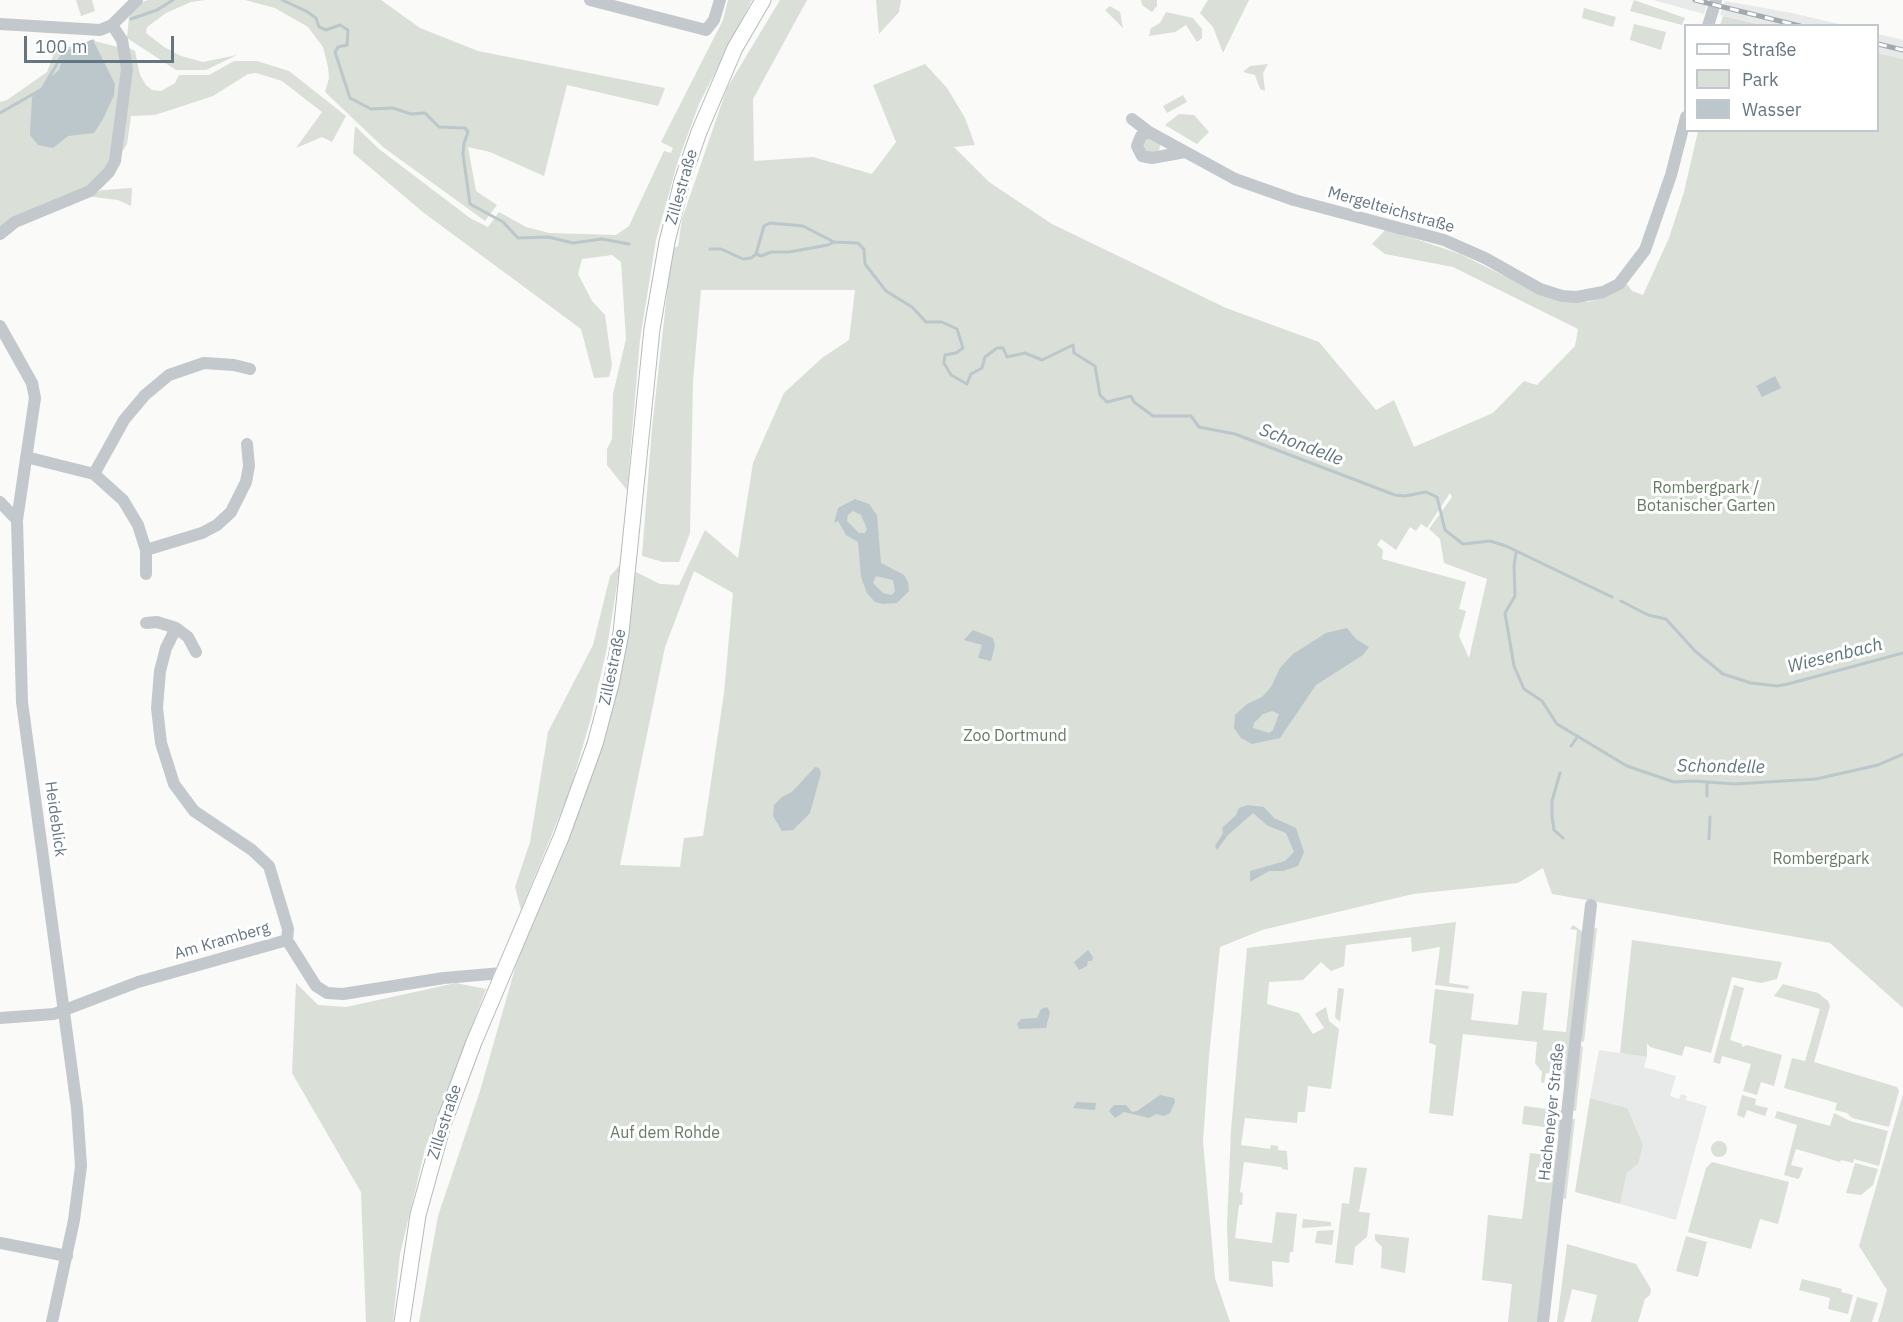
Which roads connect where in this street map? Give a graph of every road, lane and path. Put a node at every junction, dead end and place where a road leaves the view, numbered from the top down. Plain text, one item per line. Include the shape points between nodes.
1 (137, 0) edge
2 (590, 0) edge
3 (720, 0) edge
4 (763, 0) edge
5 (1716, 0) edge
6 (0, 24) edge
7 (1709, 24) edge
8 (112, 25) junction
9 (1132, 119) dead end
10 (1684, 124) edge
11 (1149, 132) junction
12 (1185, 152) junction
13 (0, 234) edge
14 (0, 326) edge
15 (250, 369) dead end
16 (247, 444) dead end
17 (27, 457) junction
18 (94, 474) junction
19 (0, 502) edge
20 (17, 520) junction
21 (146, 550) junction
22 (146, 574) dead end
23 (146, 623) dead end
24 (176, 628) junction
25 (196, 652) dead end
26 (1591, 905) dead end
27 (287, 940) junction
28 (502, 973) junction
29 (64, 1010) junction
30 (0, 1018) edge
31 (0, 1243) edge
32 (67, 1256) junction
33 (52, 1322) edge
34 (402, 1322) edge
35 (1544, 1322) edge

1 - 8 street
2 - 3 street via 706,30 714,20
4 - 28 main road, Zillestraße via 716,90 682,181 652,329 626,595 611,684 575,800
5 - 7 street
6 - 8 street via 89,30
8 - 13 street via 122,40 127,69 115,161 90,191 15,222
9 - 11 street, Mergelteichstraße
10 - 12 street, Mergelteichstraße via 1645,250 1618,284 1604,292 1577,297 1540,289 1485,258 1435,237 1268,192
11 - 12 street, Mergelteichstraße
11 - 12 street via 1141,136 1137,146 1142,156
14 - 17 street, Heideblick via 32,383 35,398
15 - 18 street via 204,363 169,375 124,420
16 - 21 street via 246,482 231,512 202,533
17 - 18 street
17 - 20 street, Heideblick
18 - 21 street via 123,500 138,525
19 - 20 street
20 - 29 street, Heideblick via 22,702
21 - 22 street
23 - 24 street
24 - 25 street via 188,637
24 - 27 street via 160,671 157,708 161,744 174,784 194,811 252,850 268,866 288,929
26 - 35 street, Hacheneyer Straße
27 - 28 street, Am Kramberg via 316,986 327,993
27 - 29 street, Am Kramberg via 138,982
28 - 34 main road, Zillestraße via 440,1136 418,1215
29 - 30 street, Am Kramberg
29 - 32 street, Heideblick via 81,1166
31 - 32 street
32 - 33 street, Heideblick

